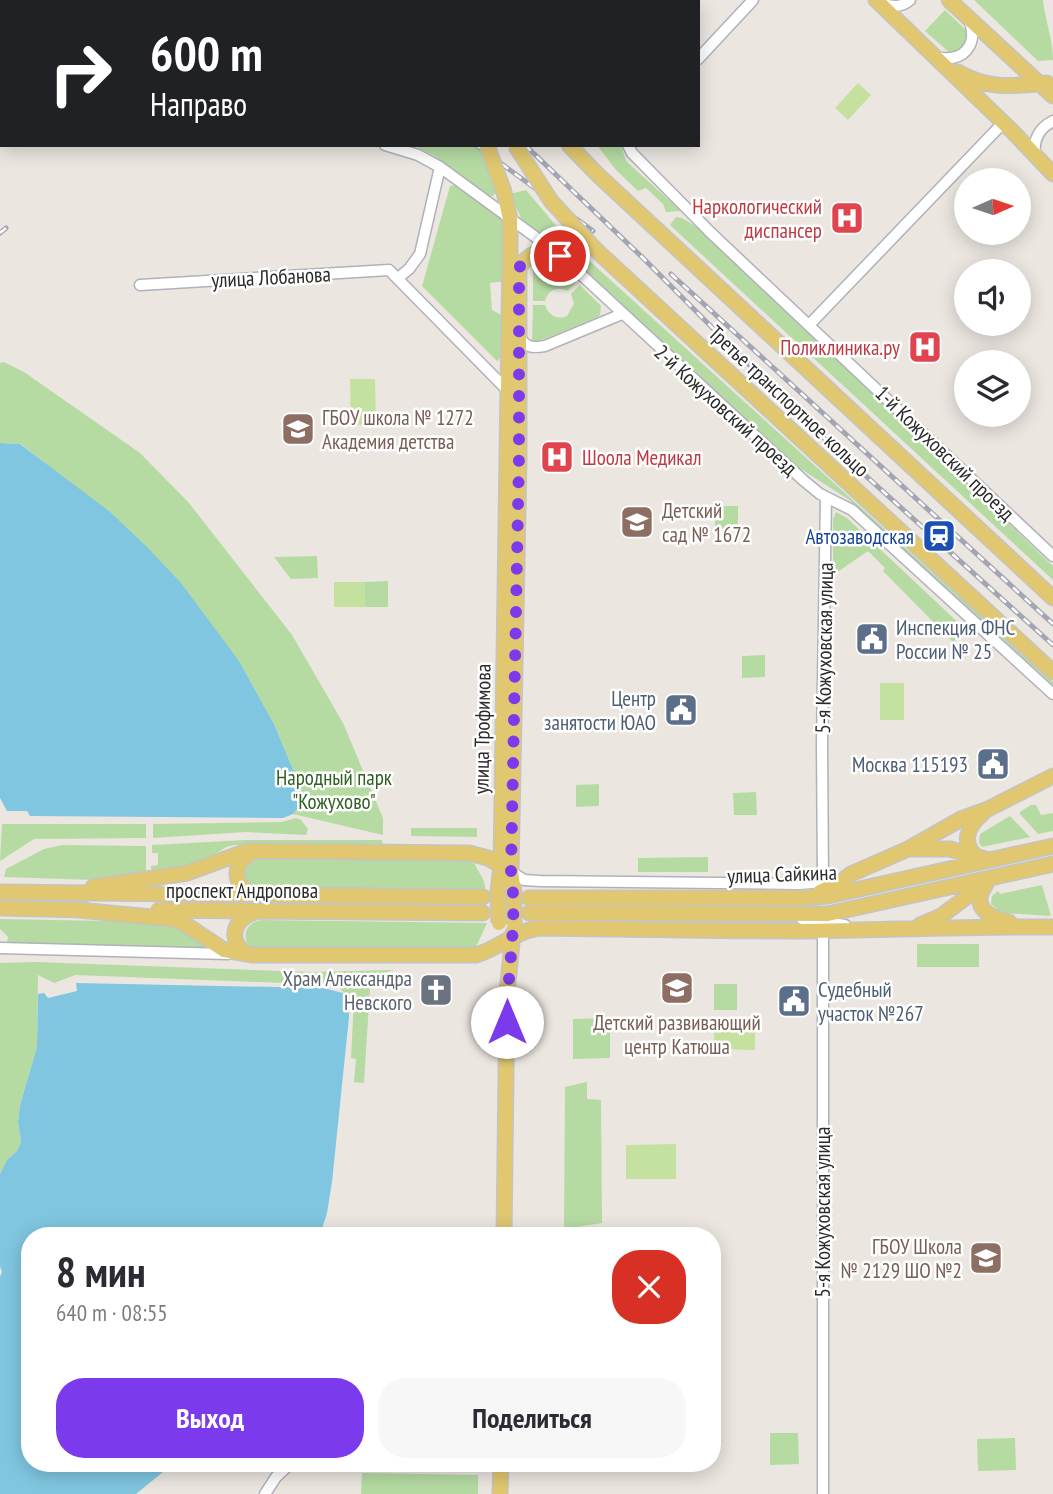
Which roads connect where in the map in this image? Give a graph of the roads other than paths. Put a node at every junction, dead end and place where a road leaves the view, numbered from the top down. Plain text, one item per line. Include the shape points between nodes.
1 (753, 0) edge
2 (876, 0) edge
3 (910, 0) edge
4 (949, 0) edge
5 (969, 18) junction
6 (700, 57) edge
7 (937, 59) junction
8 (1047, 83) edge
9 (1053, 96) edge
10 (1053, 121) edge
11 (1003, 122) junction
12 (392, 147) edge
13 (488, 147) edge
14 (516, 147) edge
15 (571, 147) edge
16 (629, 147) edge
17 (1035, 155) junction
18 (440, 167) junction
19 (1053, 174) edge
20 (504, 192) junction
21 (489, 204) junction
22 (510, 219) junction
23 (560, 256) junction
24 (398, 278) junction
25 (140, 285) dead end
26 (622, 314) junction
27 (810, 324) junction
28 (519, 336) junction
29 (508, 390) junction
30 (519, 402) junction
31 (826, 497) junction
32 (1053, 556) edge
33 (1053, 598) edge
34 (1053, 672) edge
35 (1053, 694) edge
36 (1053, 776) edge
37 (988, 809) junction
38 (1053, 846) edge
39 (908, 849) junction
40 (265, 851) junction
41 (978, 858) junction
42 (1000, 859) junction
43 (1053, 864) edge
44 (506, 869) junction
45 (851, 874) junction
46 (991, 879) junction
47 (823, 883) junction
48 (838, 884) junction
49 (883, 885) junction
50 (0, 892) edge
51 (50, 894) junction
52 (483, 897) dead end
53 (529, 898) dead end
54 (805, 898) junction
55 (261, 903) junction
56 (0, 908) edge
57 (78, 910) junction
58 (483, 913) dead end
59 (529, 913) dead end
60 (778, 916) junction
61 (916, 927) junction
62 (1031, 927) junction
63 (1053, 927) edge
64 (864, 928) junction
65 (823, 930) junction
66 (506, 933) junction
67 (0, 948) edge
68 (247, 954) junction
69 (504, 1227) edge
70 (281, 1472) edge
71 (500, 1472) edge
72 (265, 1494) edge
73 (500, 1494) edge
74 (822, 1494) edge

1 - 6 street
2 - 3 street via 893,6
2 - 7 main road
4 - 5 main road
5 - 7 street via 974,39 970,47 957,57
5 - 8 main road
7 - 8 main road via 979,83 1004,87
7 - 11 main road
8 - 9 main road
10 - 17 street via 1038,134
11 - 17 main road
11 - 27 street
12 - 18 street, 2-й Кожуховский проезд
13 - 20 main road, улица Трофимова, bridge
14 - 34 main road, Третье транспортное кольцо, bridge via 551,201 596,250
15 - 33 main road, Третье транспортное кольцо
16 - 27 street, 1-й Кожуховский проезд via 710,232
17 - 19 main road
18 - 21 street, 2-й Кожуховский проезд
18 - 24 street via 420,254
20 - 21 street via 500,203
20 - 22 main road, улица Трофимова
21 - 22 street, 2-й Кожуховский проезд
22 - 23 street, 2-й Кожуховский проезд
22 - 29 main road, улица Трофимова
23 - 26 street, 2-й Кожуховский проезд
23 - 28 main road, улица Трофимова via 546,250 534,252 519,268
24 - 25 street, улица Лобанова via 389,270
24 - 29 street
26 - 28 street via 545,346 532,348
26 - 31 street, 2-й Кожуховский проезд
27 - 32 street, 1-й Кожуховский проезд
28 - 30 main road, улица Трофимова
29 - 30 street
29 - 44 main road, улица Трофимова
30 - 44 main road, улица Трофимова
31 - 35 street, 2-й Кожуховский проезд via 852,510
31 - 47 street, 5-я Кожуховская улица
36 - 37 main road
37 - 39 main road via 961,818
37 - 41 main road via 973,821 967,834 968,847
38 - 42 main road, улица Сайкина
39 - 41 main road via 950,849
39 - 45 main road
40 - 44 main road via 469,853
40 - 51 main road via 237,853 170,877
40 - 55 main road via 242,858 236,872 243,890
41 - 42 main road
42 - 49 main road, улица Сайкина
43 - 46 main road, улица Сайкина
44 - 47 street via 524,880 540,881
44 - 66 main road, улица Трофимова, bridge via 498,892
44 - 66 main road, улица Трофимова, bridge via 514,892
45 - 47 street
45 - 48 main road
46 - 60 main road, улица Сайкина via 843,912
46 - 61 main road via 941,916
46 - 62 main road via 980,894 987,915
47 - 48 street
48 - 49 street
48 - 54 main road
49 - 54 main road, улица Сайкина
50 - 51 main road, проспект Андропова
51 - 55 main road, проспект Андропова
52 - 55 main road, проспект Андропова
53 - 54 main road, улица Сайкина
55 - 57 main road, проспект Андропова
55 - 58 main road, проспект Андропова
55 - 68 main road via 235,928 236,943
56 - 57 main road, проспект Андропова
57 - 68 main road via 173,919 225,950
59 - 60 main road, улица Сайкина
60 - 64 street, улица Сайкина
61 - 62 main road, улица Сайкина
61 - 64 main road, улица Сайкина
62 - 63 main road, улица Сайкина
64 - 65 main road
65 - 66 main road via 540,928
65 - 74 street, 5-я Кожуховская улица
66 - 68 main road via 476,955
66 - 69 main road, улица Трофимова
67 - 68 street
70 - 72 street
71 - 73 main road

